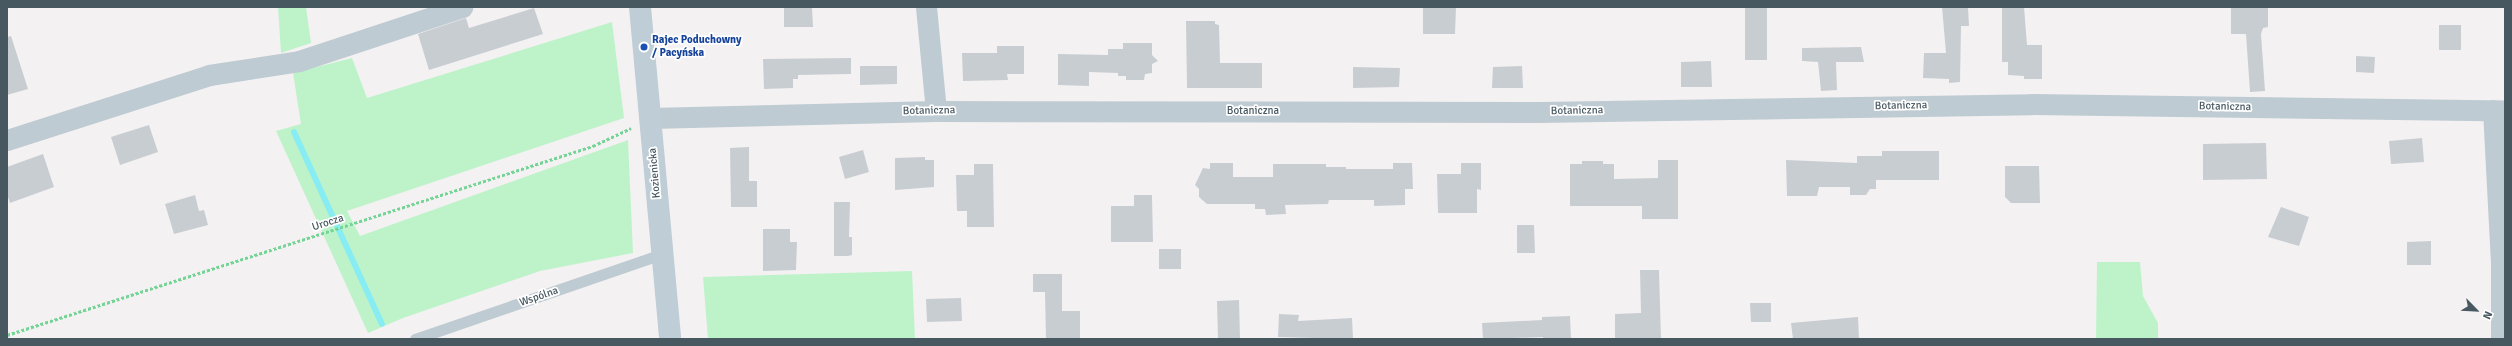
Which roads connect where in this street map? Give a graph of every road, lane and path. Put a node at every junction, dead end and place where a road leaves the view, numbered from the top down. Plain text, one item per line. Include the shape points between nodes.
1 (462, 7) edge
2 (640, 7) edge
3 (926, 7) edge
4 (2499, 110) edge
5 (936, 111) junction
6 (650, 118) junction
7 (7, 140) edge
8 (662, 254) junction
9 (7, 335) edge
10 (415, 339) edge
11 (670, 339) edge
12 (2501, 339) edge

1 - 7 street via 299,61 209,75
2 - 6 main road, Kozienicka
3 - 5 street
4 - 5 street, Botaniczna via 2032,104 1539,112
4 - 12 street
5 - 6 street, Botaniczna
6 - 8 main road, Kozienicka
6 - 9 path, Urocza via 593,146
8 - 10 lane, Wspólna
8 - 11 main road, Kozienicka

